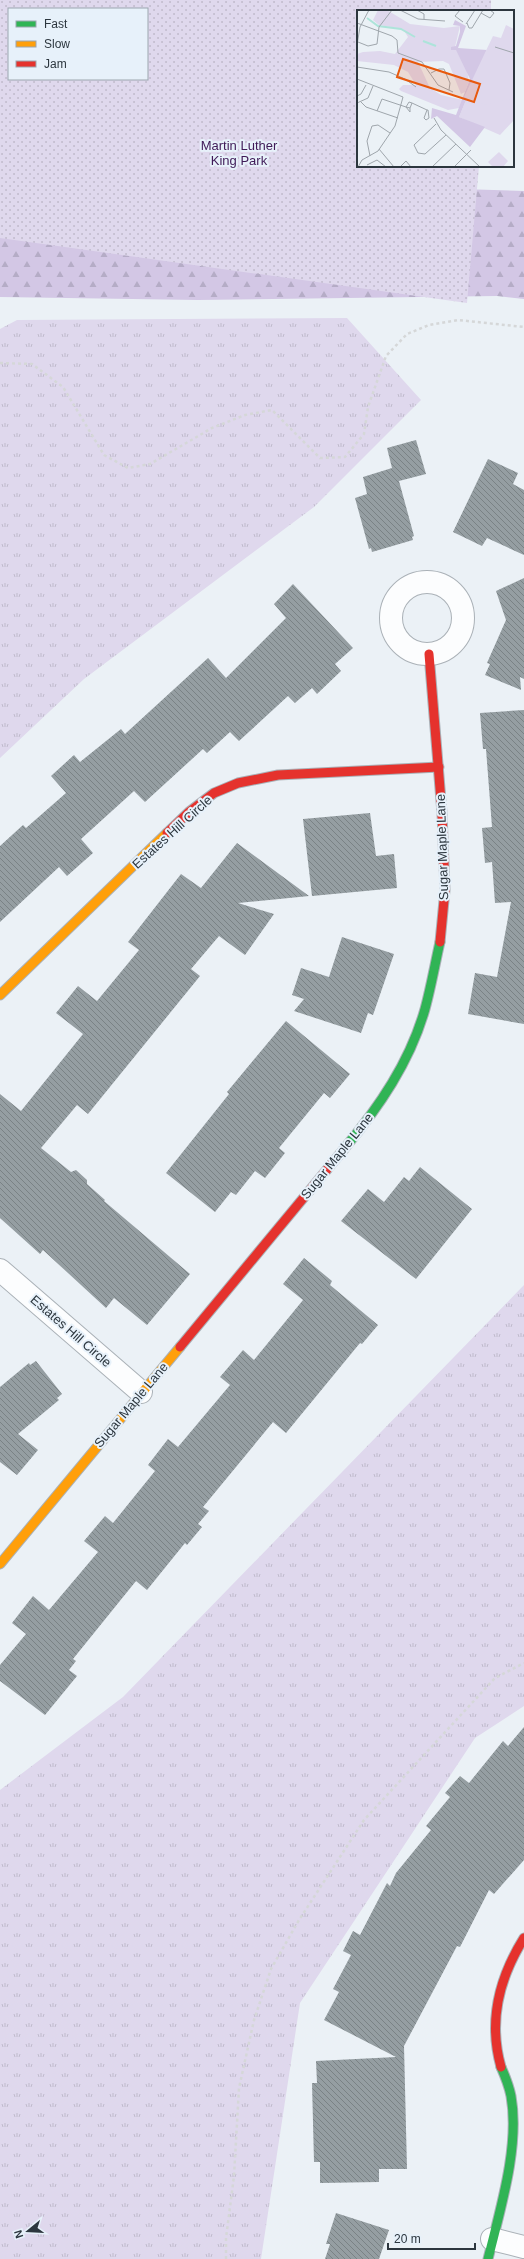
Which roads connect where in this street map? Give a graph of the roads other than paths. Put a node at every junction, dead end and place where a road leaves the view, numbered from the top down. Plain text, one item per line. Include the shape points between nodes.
1 (429, 654) dead end
2 (439, 767) junction
3 (0, 995) edge
4 (0, 1270) edge
5 (141, 1392) junction
6 (0, 1564) edge
7 (524, 1938) edge
8 (524, 2246) edge
9 (490, 2249) edge

1 - 2 street, Sugar Maple Lane
2 - 3 street, Estates Hill Circle via 278,775 238,783 214,793 189,812
2 - 5 street, Sugar Maple Lane via 445,883 441,936 425,1009 414,1039 387,1094 360,1130
4 - 5 street, Estates Hill Circle
5 - 6 street, Sugar Maple Lane
7 - 9 street via 510,1958 495,2011 499,2062 512,2100 511,2152 502,2205
8 - 9 street

